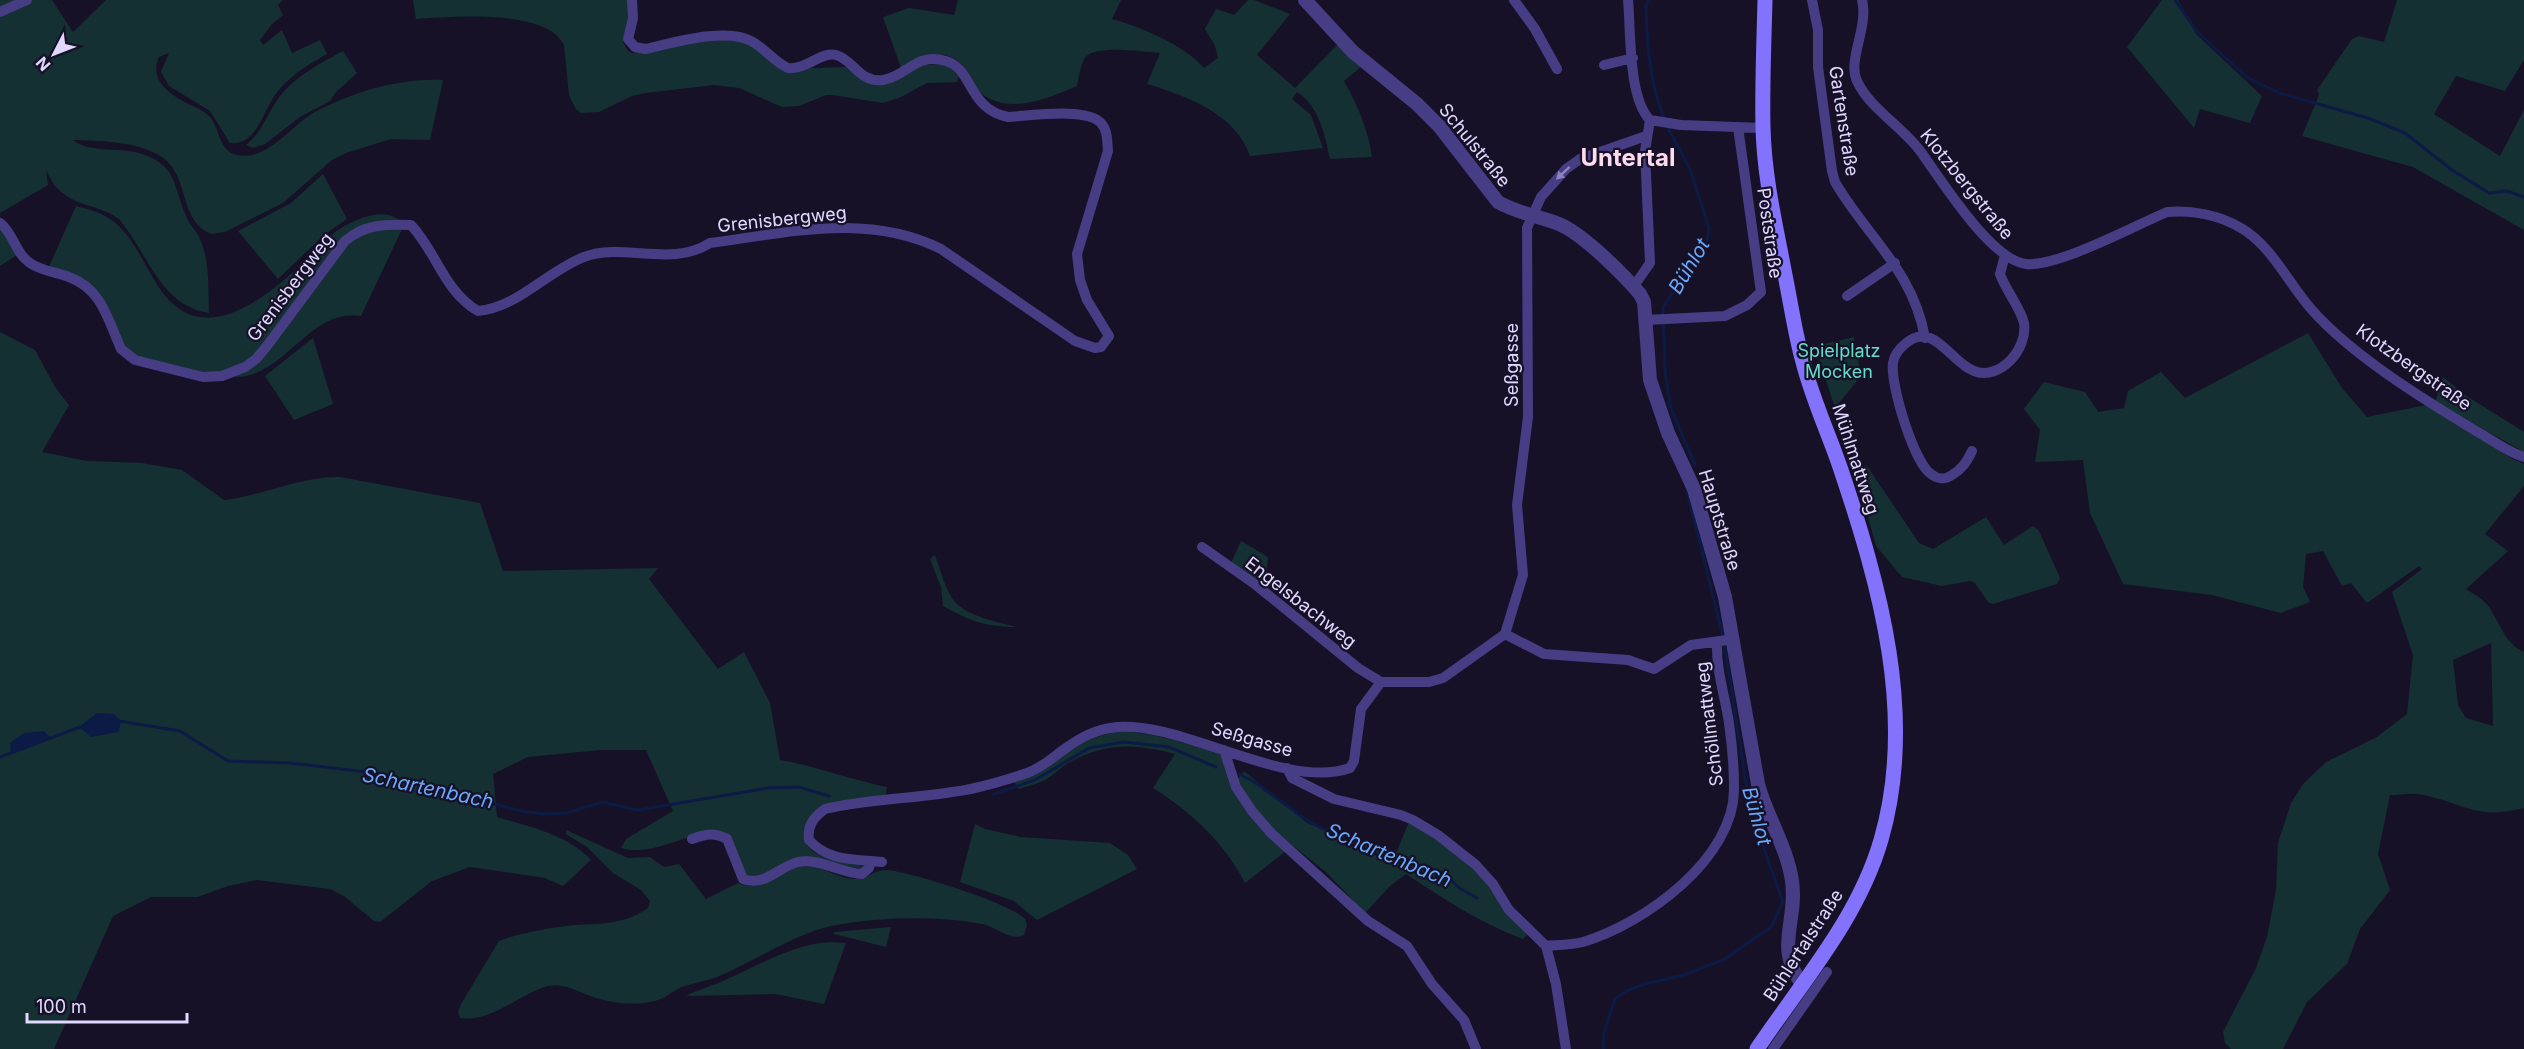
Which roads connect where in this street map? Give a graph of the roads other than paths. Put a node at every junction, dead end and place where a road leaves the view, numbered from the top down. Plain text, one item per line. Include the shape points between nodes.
1 (27, 0) edge
2 (632, 0) edge
3 (1305, 0) edge
4 (1514, 0) edge
5 (1628, 0) edge
6 (1765, 0) edge
7 (1812, 0) edge
8 (1862, 0) edge
9 (0, 12) edge
10 (1633, 57) junction
11 (1604, 65) dead end
12 (1557, 69) dead end
13 (1654, 121) junction
14 (1738, 128) junction
15 (1763, 128) junction
16 (1646, 136) junction
17 (1531, 216) junction
18 (0, 223) edge
19 (2005, 255) junction
20 (1895, 263) junction
21 (1634, 286) junction
22 (1846, 296) dead end
23 (1651, 320) junction
24 (1925, 338) junction
25 (1972, 451) dead end
26 (2524, 457) edge
27 (1202, 547) dead end
28 (1505, 634) junction
29 (1726, 640) junction
30 (1381, 682) junction
31 (1224, 750) junction
32 (1896, 753) joint
33 (1287, 768) junction
34 (692, 838) dead end
35 (871, 861) junction
36 (882, 862) dead end
37 (1546, 946) junction
38 (1827, 972) dead end
39 (1802, 984) junction
40 (1476, 1049) edge
41 (1566, 1049) edge
42 (1757, 1049) edge
43 (1773, 1049) edge

1 - 9 street
2 - 18 street, Grenisbergweg via 628,39 635,47 645,49 715,36 737,36 749,39 788,68 806,66 833,54 862,76 883,80 918,61 938,58 958,67 981,102 999,115 1094,117 1103,124 1108,151 1077,254 1083,290 1107,329 1107,341 1095,348 1075,341 941,249 889,230 827,227 710,243 696,252 585,256 502,306 478,311 463,302 448,284 434,254 411,225 382,224 355,232 345,240 256,359 222,376 203,377 127,356 91,289 79,280 37,268 20,254
3 - 17 street, Schulstraße via 1353,52 1439,126 1487,191 1511,209
4 - 12 street
5 - 10 street
6 - 15 main road, Mühlmattweg
7 - 20 street, Gartenstraße via 1835,182
8 - 19 street, Klotzbergstraße via 1864,26 1854,66 1857,80
10 - 11 street
10 - 13 street via 1640,104 1644,114
13 - 14 street
13 - 16 street
14 - 15 street
14 - 23 street, Poststraße via 1761,292 1747,305 1725,316
15 - 32 main road, Mühlmattweg via 1768,183 1803,363 1880,596 1891,667
16 -> 17 street, Seßgasse via 1580,159 1547,188
16 - 21 street via 1650,263
17 - 21 street, Schulstraße via 1574,232
17 - 28 street, Seßgasse via 1527,228 1528,417 1517,505 1523,575
19 - 24 street via 2000,274 2024,320 2019,347 2007,364 1985,374 1972,371 1943,345
19 - 26 street, Klotzbergstraße via 2024,264 2062,258 2167,212 2182,210 2225,221 2266,247 2290,285 2314,312 2366,357 2434,406
20 - 22 street
20 - 24 street, Gartenstraße via 1922,320
21 - 23 street, Hauptstraße
23 - 29 street, Hauptstraße via 1650,380 1654,398 1694,489 1725,597
24 - 25 street via 1907,342 1893,363 1898,404 1917,453 1925,468 1939,478 1949,478 1960,470
27 - 30 street, Engelsbachweg
28 - 29 street via 1544,654 1621,659 1654,669 1691,645
28 - 30 street via 1443,678 1429,682
29 - 37 street, Schöllmattweg via 1716,657 1729,725 1734,789 1732,813 1714,851 1660,902 1632,920 1581,943
29 - 39 street, Hauptstraße via 1763,804 1792,881 1789,962
30 - 33 street, Seßgasse via 1361,709 1350,768 1328,773
31 - 33 street, Seßgasse
31 - 35 street, Seßgasse via 1142,729 1108,728 1090,733 1034,771 1016,777 955,792 825,808 816,816 808,833 809,840 821,852
31 - 40 street via 1236,787 1258,818 1368,921 1407,946 1432,984 1464,1020
32 - 39 main road, Bühlertalstraße via 1890,808 1870,874 1839,932
33 - 37 street via 1292,778 1334,799 1401,815 1438,835 1476,865 1509,910
34 - 35 street via 707,834 727,839 742,879 753,883 799,862 816,862 862,874
35 - 36 street, Seßgasse
37 - 41 street
38 - 43 street, Bühlertalstraße
39 - 42 main road, Bühlertalstraße

